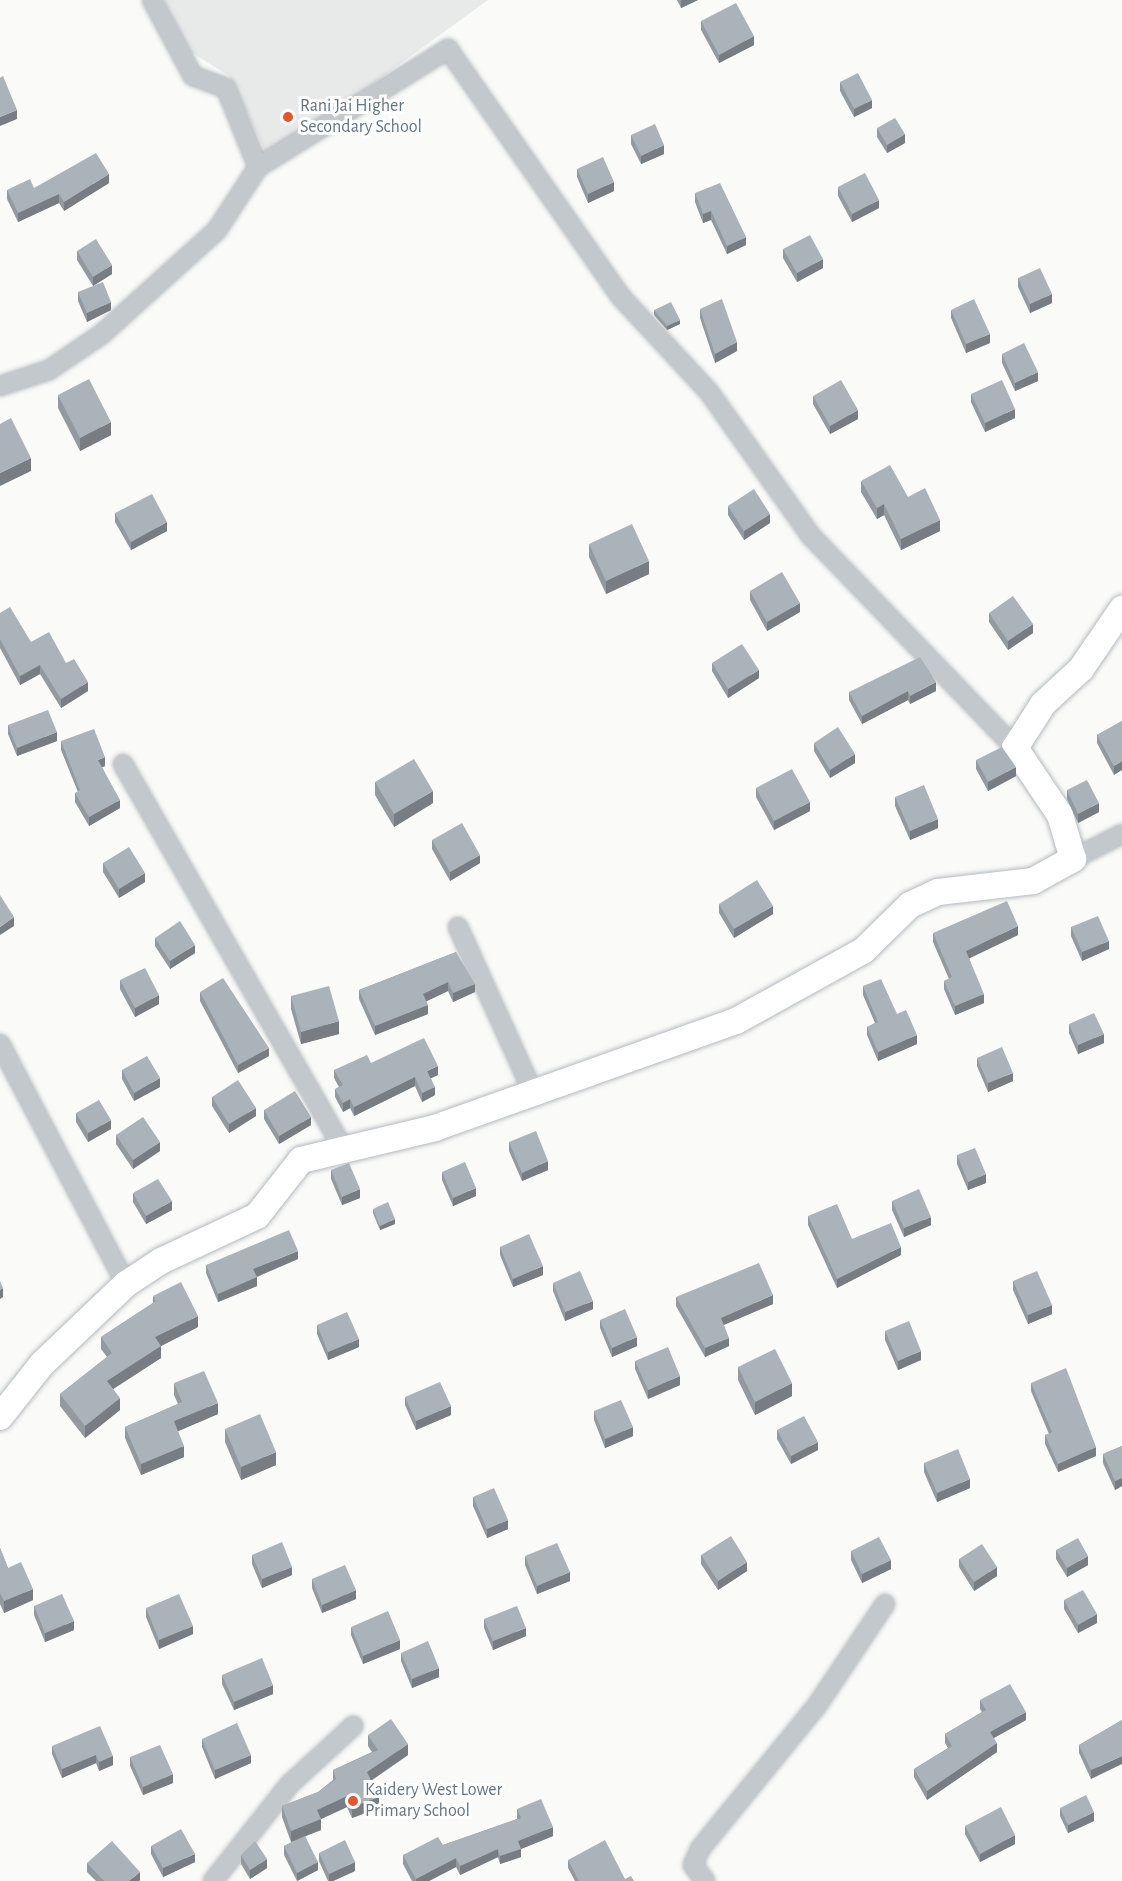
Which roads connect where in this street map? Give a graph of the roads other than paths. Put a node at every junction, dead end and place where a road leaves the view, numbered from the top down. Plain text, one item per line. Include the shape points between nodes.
1 (153, 0) edge
2 (258, 166) junction
3 (0, 386) edge
4 (1122, 609) edge
5 (1015, 748) junction
6 (123, 764) dead end
7 (1122, 834) edge
8 (1072, 859) junction
9 (458, 927) dead end
10 (0, 1044) edge
11 (533, 1092) junction
12 (343, 1148) junction
13 (126, 1284) junction
14 (0, 1417) edge
15 (885, 1604) dead end
16 (353, 1726) dead end
17 (213, 1881) edge
18 (705, 1881) edge

1 - 2 street via 193,76 226,88
2 - 3 street via 217,230 102,334 49,370
2 - 5 street via 448,49 621,297 709,392 811,536
4 - 5 street via 1081,669 1043,704
5 - 8 street via 1060,816
6 - 12 street
7 - 8 street
8 - 11 street via 1033,881 938,891 910,905 863,951 736,1021
9 - 11 street
10 - 13 street
11 - 12 street via 435,1128
12 - 13 street via 301,1160 257,1216 161,1261
13 - 14 street via 42,1364
15 - 18 street via 816,1707 700,1849 693,1864
16 - 17 street via 290,1784

